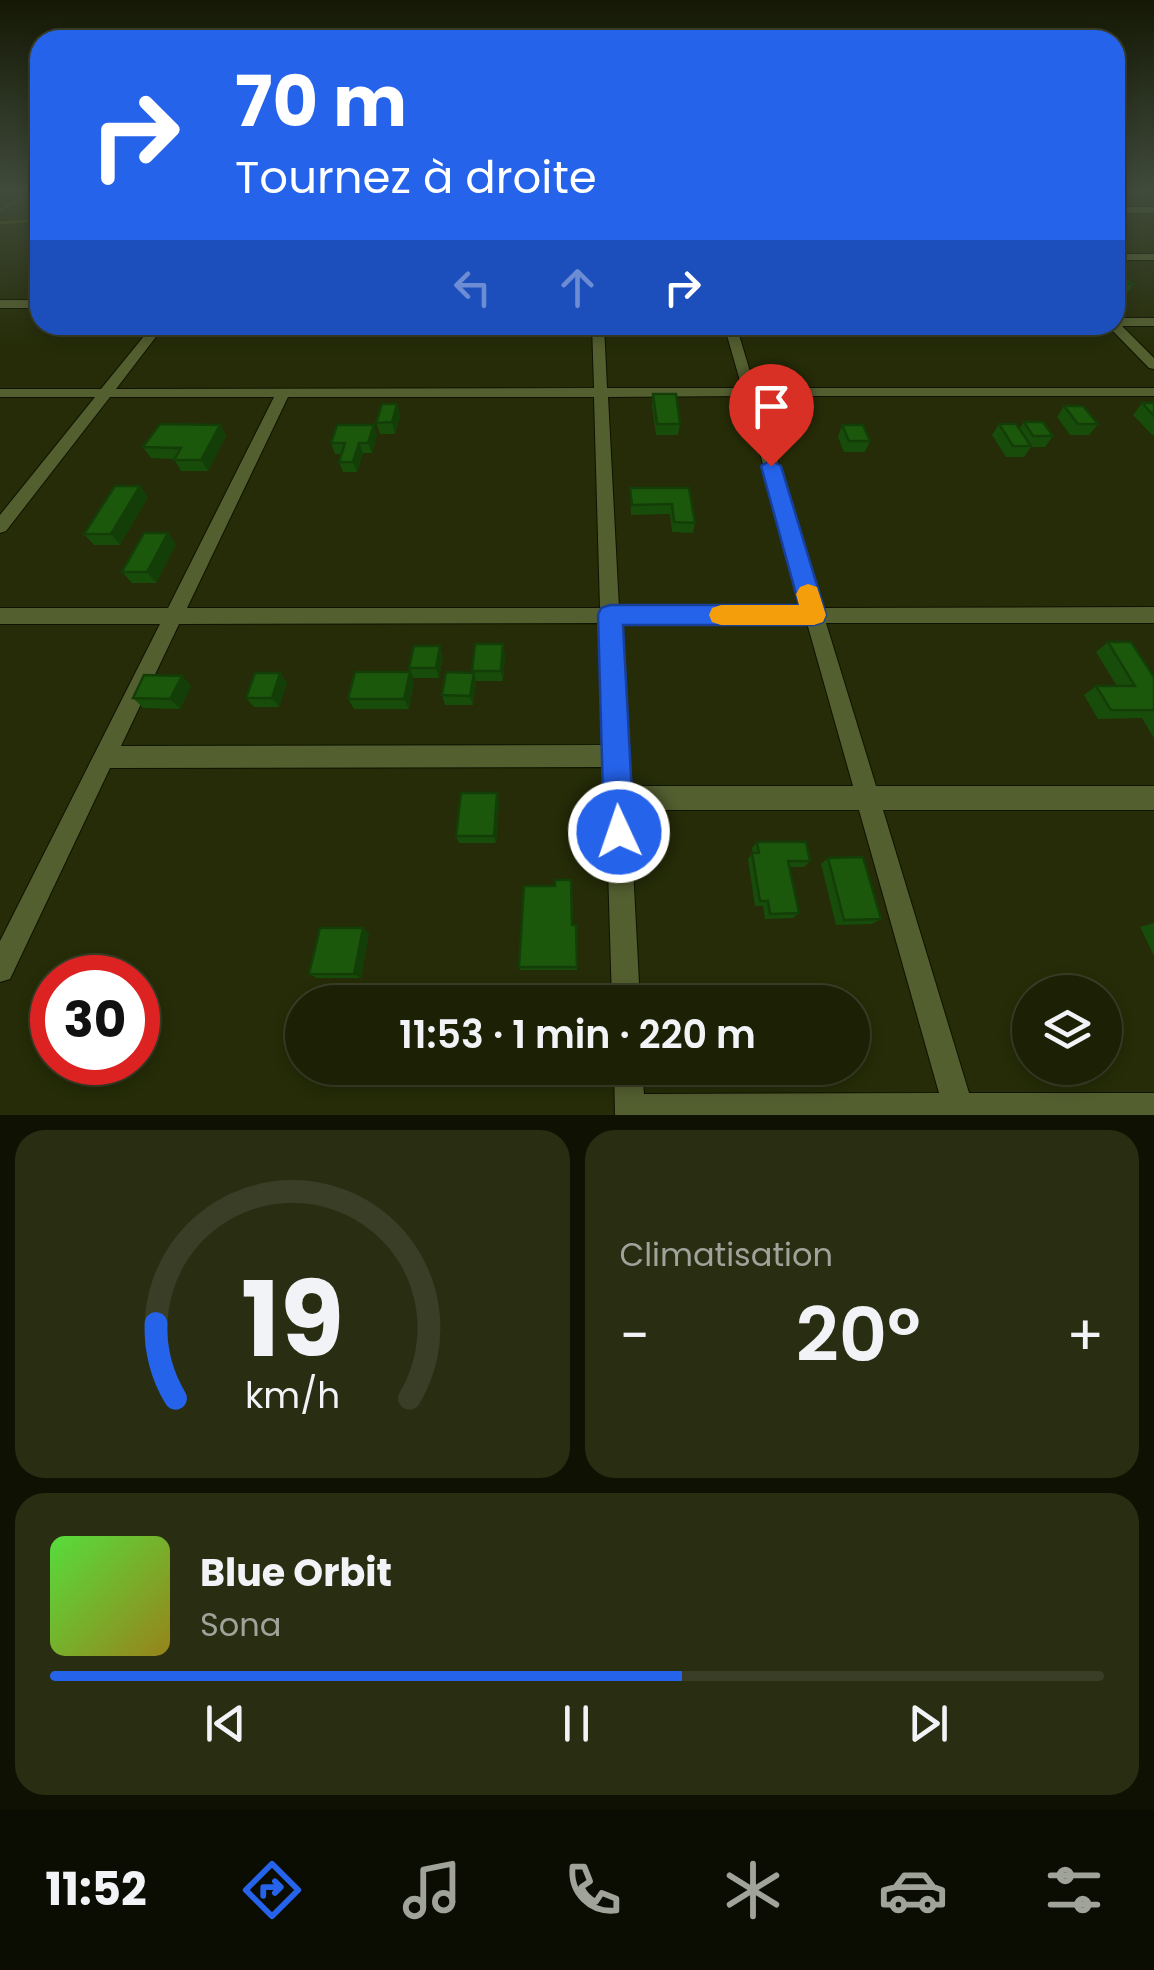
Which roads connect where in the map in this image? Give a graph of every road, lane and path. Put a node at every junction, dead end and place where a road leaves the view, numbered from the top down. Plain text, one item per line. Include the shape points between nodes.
1 (1125, 258) edge
2 (1154, 258) edge
3 (0, 304) edge
4 (30, 304) edge
5 (1154, 322) edge
6 (1125, 323) edge
7 (151, 335) edge
8 (598, 335) edge
9 (733, 335) edge
10 (1125, 335) edge
11 (1154, 365) edge
12 (0, 392) edge
13 (106, 392) junction
14 (283, 392) junction
15 (601, 392) junction
16 (750, 392) junction
17 (1154, 392) edge
18 (0, 527) edge
19 (174, 615) junction
20 (610, 615) junction
21 (814, 615) junction
22 (1154, 615) edge
23 (0, 616) edge
24 (616, 756) junction
25 (104, 757) junction
26 (618, 798) junction
27 (867, 798) junction
28 (1154, 798) edge
29 (0, 969) edge
30 (625, 985) edge
31 (629, 1085) edge
32 (1154, 1108) edge
33 (630, 1112) edge
34 (959, 1112) edge

1 - 2 street
3 - 4 street
5 - 6 street
7 - 13 street
8 - 15 street
9 - 16 street
10 - 11 street
12 - 13 street
13 - 14 street
13 - 18 street
14 - 15 street
14 - 19 street
15 - 16 street
15 - 20 street
16 - 17 street
16 - 21 street
19 - 20 street
19 - 23 street
19 - 25 street
20 - 21 street
20 - 24 street
21 - 22 street
21 - 27 street
24 - 25 street
24 - 26 street
25 - 29 street
26 - 27 street
26 - 30 street
27 - 28 street
27 - 34 street
31 - 33 street
32 - 34 street
33 - 34 street

